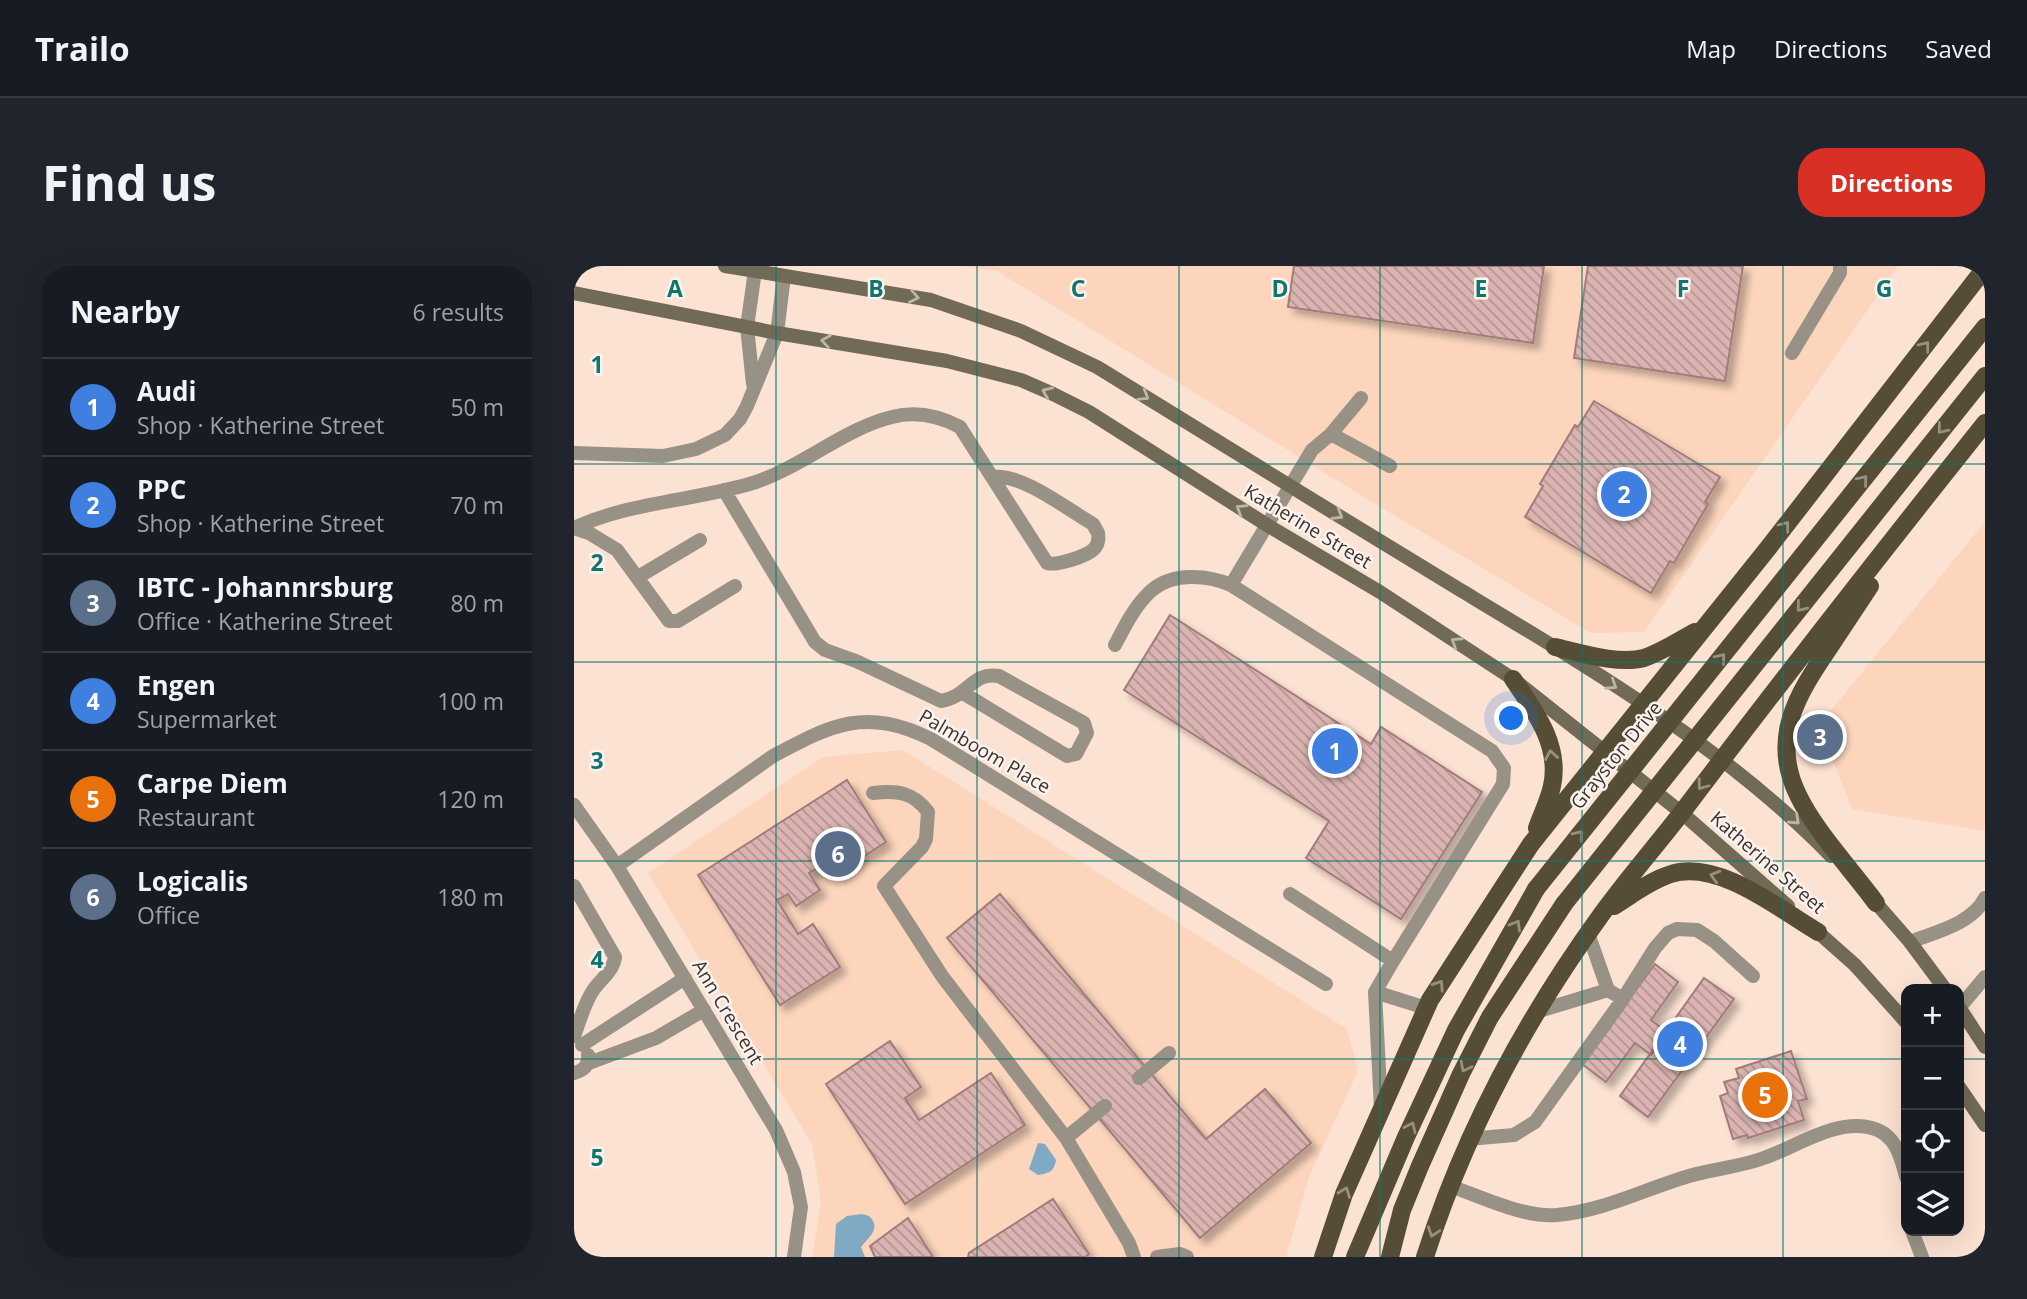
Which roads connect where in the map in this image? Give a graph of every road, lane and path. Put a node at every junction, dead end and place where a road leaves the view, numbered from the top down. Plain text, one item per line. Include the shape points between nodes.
1 (726, 266) edge
2 (1840, 266) edge
3 (755, 268) edge
4 (1985, 268) edge
5 (785, 271) edge
6 (574, 293) edge
7 (747, 327) junction
8 (1985, 327) edge
9 (777, 333) junction
10 (1792, 353) dead end
11 (1985, 376) edge
12 (754, 387) junction
13 (1361, 398) dead end
14 (1985, 423) edge
15 (1331, 434) junction
16 (574, 453) edge
17 (1955, 461) junction
18 (1390, 466) dead end
19 (993, 477) junction
20 (1290, 486) junction
21 (724, 490) junction
22 (1267, 526) junction
23 (574, 528) edge
24 (700, 540) dead end
25 (638, 577) junction
26 (1231, 585) junction
27 (735, 586) dead end
28 (1702, 628) junction
29 (1115, 645) dead end
30 (1555, 647) junction
31 (1513, 679) junction
32 (963, 693) junction
33 (1642, 705) junction
34 (1604, 750) junction
35 (1721, 759) junction
36 (873, 793) dead end
37 (574, 805) edge
38 (1682, 813) junction
39 (1531, 844) junction
40 (617, 866) junction
41 (574, 886) edge
42 (1290, 894) dead end
43 (1985, 898) edge
44 (1876, 903) junction
45 (1602, 913) junction
46 (1818, 932) junction
47 (1588, 933) junction
48 (1910, 942) junction
49 (1393, 961) junction
50 (1753, 976) dead end
51 (1985, 977) edge
52 (684, 978) junction
53 (1326, 984) dead end
54 (1941, 984) edge
55 (1608, 990) junction
56 (1375, 992) junction
57 (1623, 999) junction
58 (1964, 1001) edge
59 (1426, 1008) junction
60 (704, 1010) junction
61 (1538, 1011) junction
62 (1964, 1015) edge
63 (1901, 1016) edge
64 (577, 1042) edge
65 (1985, 1047) edge
66 (1169, 1053) dead end
67 (589, 1063) junction
68 (574, 1073) edge
69 (1139, 1078) dead end
70 (1964, 1094) edge
71 (1105, 1107) dead end
72 (1381, 1108) junction
73 (1985, 1125) edge
74 (1066, 1138) junction
75 (1468, 1139) junction
76 (1905, 1173) edge
77 (1450, 1186) junction
78 (1914, 1236) edge
79 (794, 1257) edge
80 (1134, 1257) edge
81 (1157, 1257) edge
82 (1187, 1257) edge
83 (1323, 1257) edge
84 (1355, 1257) edge
85 (1390, 1257) edge
86 (1425, 1257) edge
87 (1922, 1257) edge

1 - 3 main road, Katherine Street
2 - 10 street
3 - 5 main road, Katherine Street
3 - 7 street
28 -> 4 main road
5 - 9 street
5 -> 20 main road, Katherine Street via 931,300 1021,331 1097,368
6 - 7 main road, Katherine Street
7 - 9 main road, Katherine Street
7 - 12 street
84 -> 8 main road, Grayston Drive, bridge via 1456,1030 1536,889
9 - 12 street
22 -> 9 main road, Katherine Street via 1089,412 1021,380 947,361
11 -> 85 main road, bridge via 1564,904 1490,1017 1461,1074 1402,1210
12 - 16 street via 733,428 715,442 663,456
13 - 15 street
14 - 17 main road
15 - 18 street
15 - 20 street via 1312,450
17 - 35 main road
17 - 44 main road via 1812,673 1794,704 1787,732 1788,766 1799,798
19 - 19 street via 1047,563 1060,564 1097,545 1093,524 1018,480
19 - 21 street via 960,426 941,417 914,415 866,426 758,481
20 - 22 street
20 -> 30 main road, Katherine Street
21 - 23 street via 600,516
21 - 32 street via 815,642 941,701
22 - 26 street
31 -> 22 main road, Katherine Street via 1380,592
23 - 25 street via 617,550
24 - 25 street
25 - 27 street via 665,618 673,622
26 - 29 street via 1195,576 1153,589 1131,615
26 - 49 street via 1492,751 1504,768 1503,785
28 - 30 main road via 1641,659 1605,659
28 - 33 main road
30 -> 33 main road, Katherine Street
31 - 34 main road, Katherine Street
39 -> 31 main road via 1553,770 1540,717
32 - 32 street via 1067,756 1076,754 1087,733 1084,723 999,676 978,679
33 - 34 main road
33 - 35 main road, Katherine Street
34 - 38 main road, Katherine Street
34 - 39 main road
35 -> 38 main road
35 -> 44 main road, Katherine Street via 1769,796
36 - 74 street via 903,792 915,797 928,812 922,847 884,886 942,976
37 - 40 street, Ann Crescent
38 - 45 main road
38 - 46 main road, Katherine Street
59 -> 39 main road
40 - 52 street, Ann Crescent
40 - 53 street, Palmboom Place via 798,743 850,723 895,724 931,739
41 - 64 street via 615,957 588,999
42 - 49 street
43 - 48 street via 1968,917
44 - 48 main road, Katherine Street
46 -> 45 main road via 1738,883 1701,872 1672,873
45 - 47 main road
46 - 63 main road, Katherine Street
47 - 55 street
47 - 61 main road
48 - 54 main road, Katherine Street
49 - 56 street
50 - 57 street via 1703,934 1677,929 1655,948
51 - 58 street
52 - 60 street, Ann Crescent
52 - 64 street
55 - 57 street
55 - 61 street
56 - 59 street
56 - 72 street
57 - 75 street via 1535,1122 1514,1135
59 - 72 main road
60 - 67 street via 656,1038
60 - 79 street, Ann Crescent via 776,1130 794,1172 801,1208
61 - 75 main road
62 - 65 main road
64 - 67 street via 588,1053
66 - 69 street
67 - 68 street
70 - 73 main road
71 - 74 street
83 -> 72 main road
74 - 80 street
75 - 77 main road
76 - 77 street via 1896,1145 1886,1134 1862,1126 1571,1213 1525,1212
77 -> 86 main road
78 - 87 street
81 - 82 street

